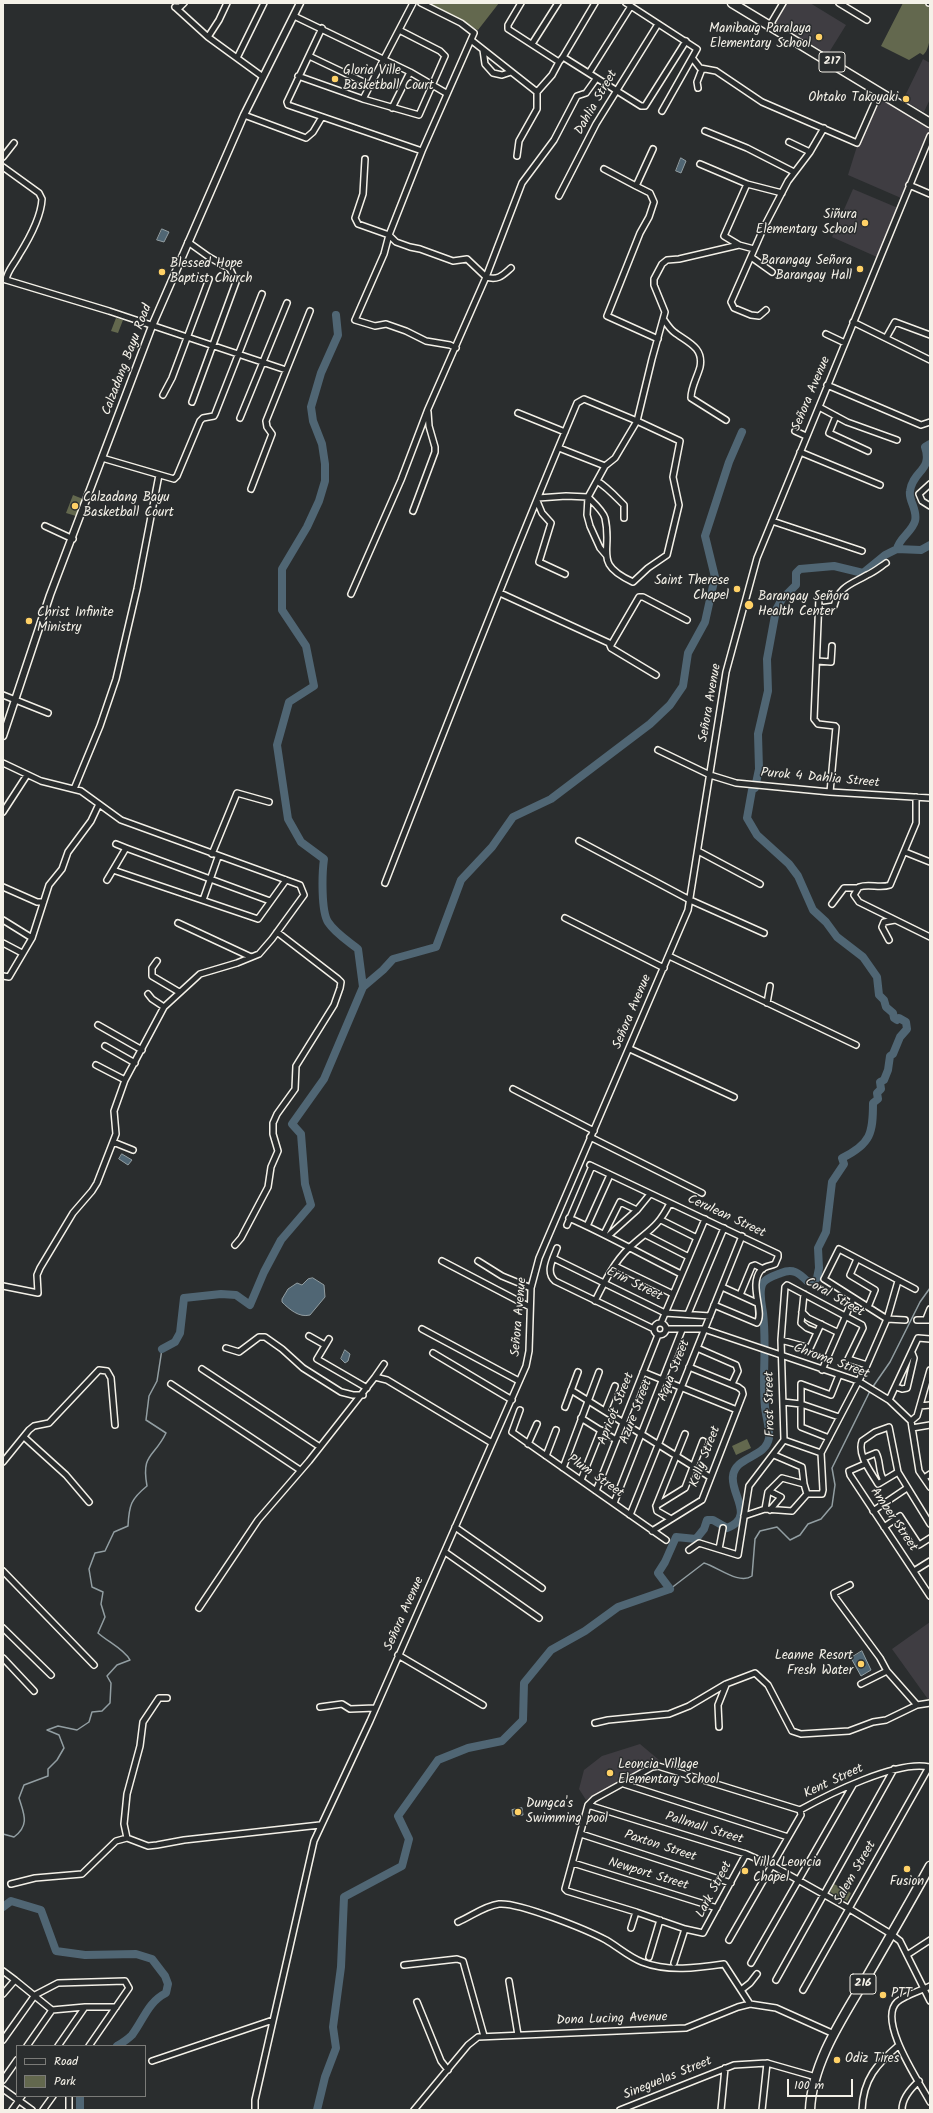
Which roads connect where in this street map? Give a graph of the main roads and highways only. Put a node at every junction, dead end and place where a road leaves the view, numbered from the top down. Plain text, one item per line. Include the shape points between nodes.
1 (732, 3) edge
2 (930, 123) edge
3 (930, 1866) edge
4 (810, 2110) edge

1 - 2 main road, 217
3 - 4 main road, 216 via 834,2034 816,2078 810,2099

